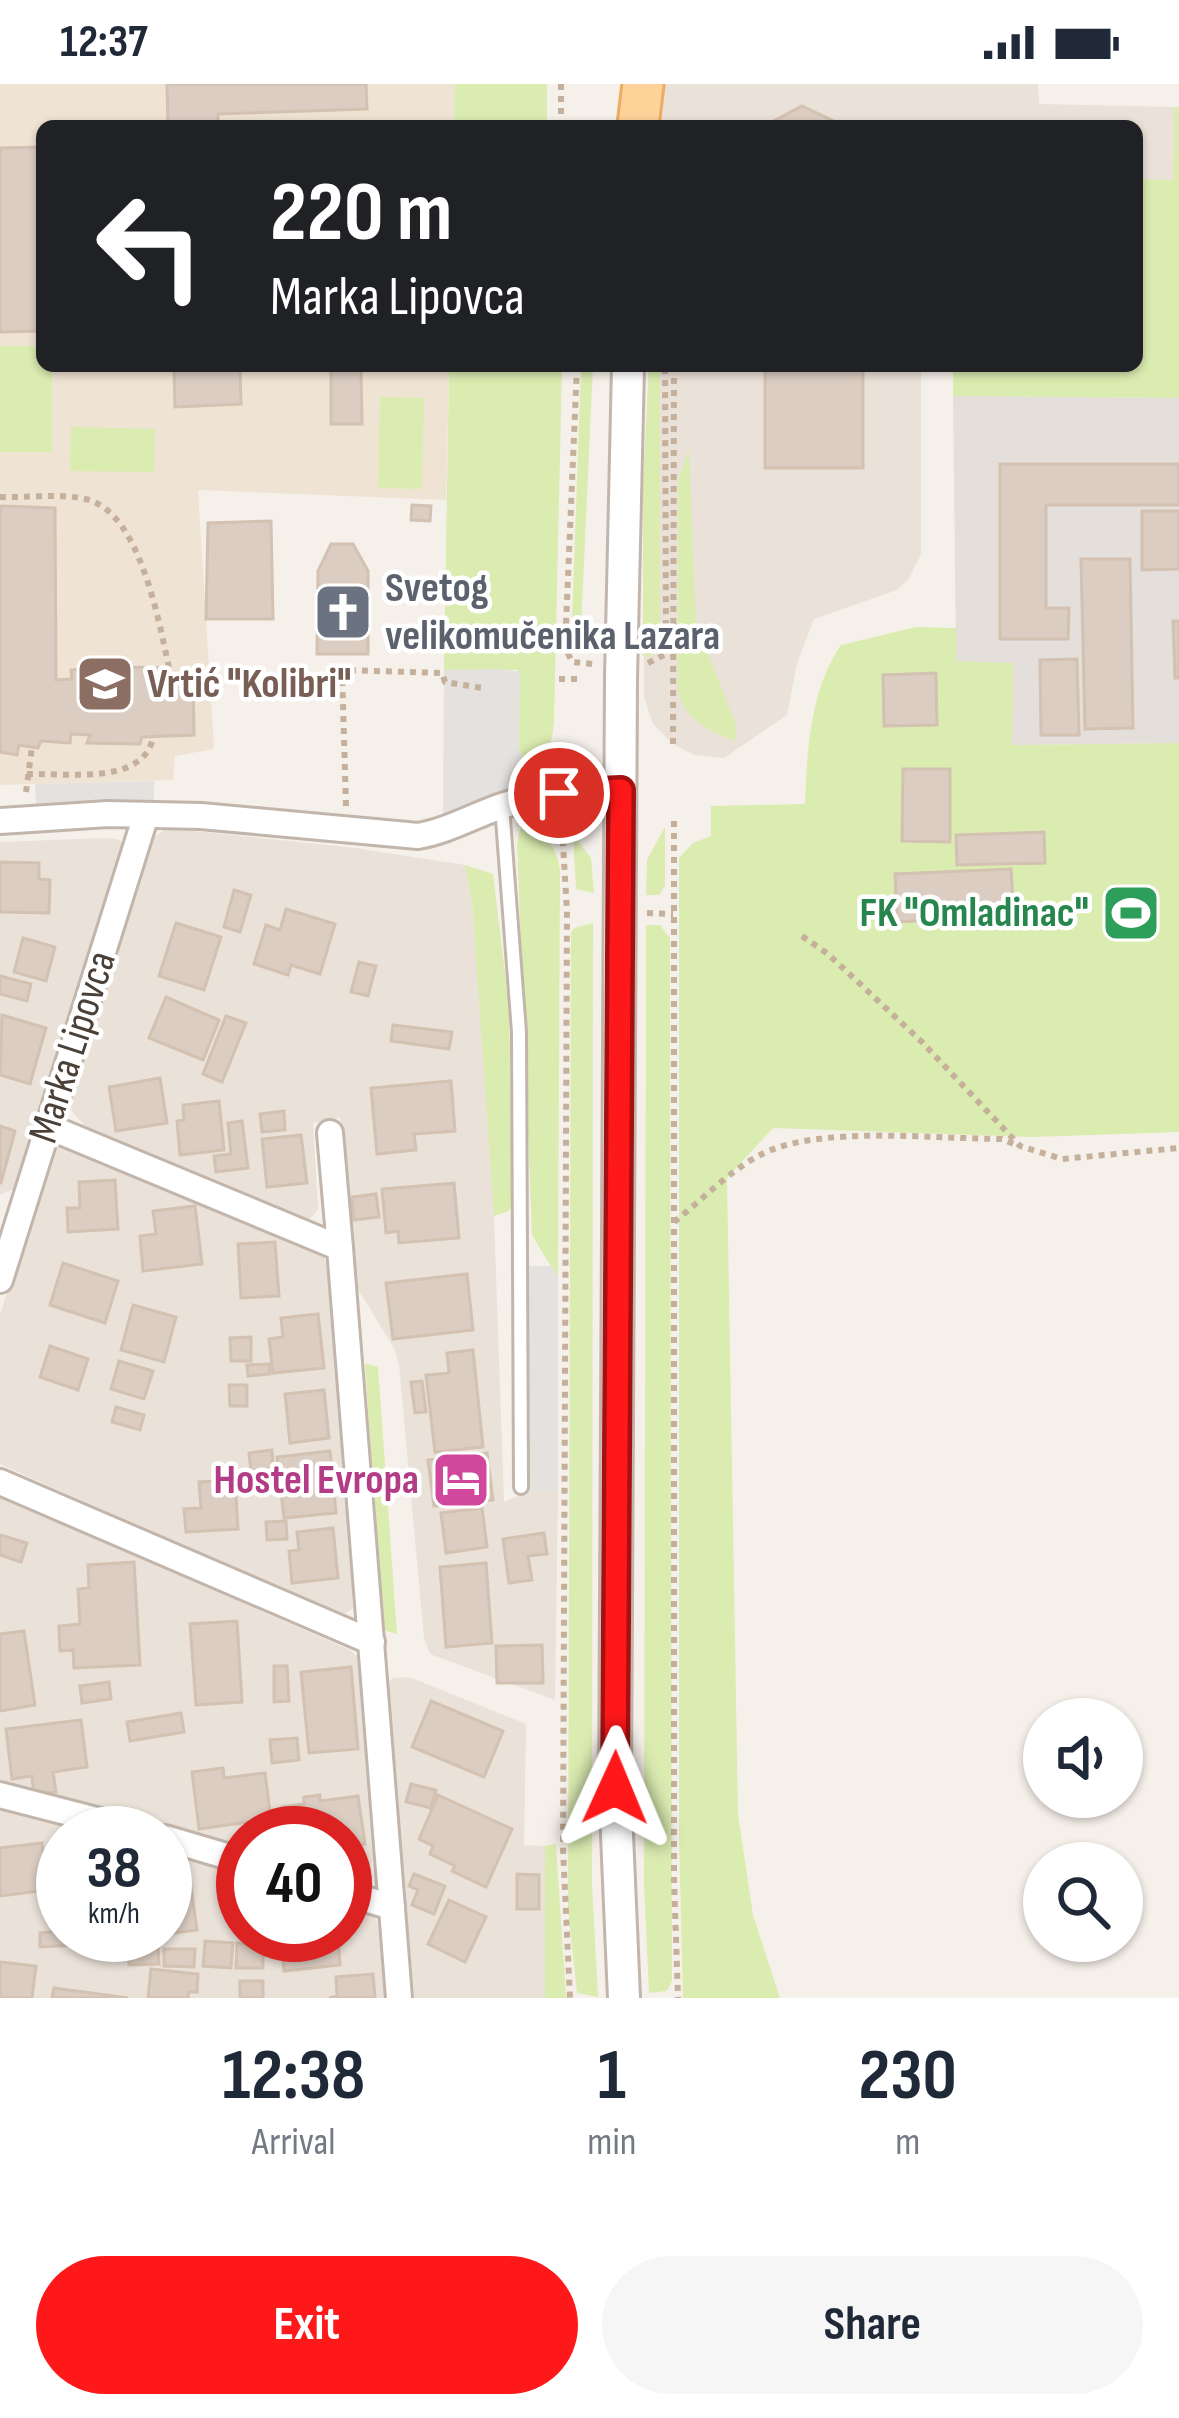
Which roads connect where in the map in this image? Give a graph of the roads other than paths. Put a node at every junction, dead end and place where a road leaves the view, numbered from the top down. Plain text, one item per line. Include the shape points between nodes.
1 (626, 84) edge
2 (643, 84) edge
3 (628, 120) edge
4 (639, 120) edge
5 (628, 372) edge
6 (621, 790) junction
7 (502, 806) junction
8 (146, 815) junction
9 (0, 821) edge
10 (49, 1127) junction
11 (330, 1133) dead end
12 (9, 1212) edge
13 (340, 1248) junction
14 (0, 1280) edge
15 (0, 1482) edge
16 (521, 1486) dead end
17 (372, 1642) junction
18 (0, 1795) edge
19 (42, 1806) edge
20 (372, 1901) edge
21 (392, 1907) junction
22 (399, 1998) edge
23 (624, 1998) edge

1 - 3 street
2 - 4 main road
5 - 6 street
6 - 7 street
6 - 23 street via 615,1788
7 - 8 street via 418,836
7 - 16 lane via 519,1031
8 - 9 street
8 - 10 street, Marka Lipovca
10 - 12 street, Marka Lipovca
10 - 13 street
11 - 13 street
12 - 14 street, Marka Lipovca
13 - 17 street
15 - 17 street
17 - 21 street
18 - 19 street
20 - 21 street
21 - 22 street

